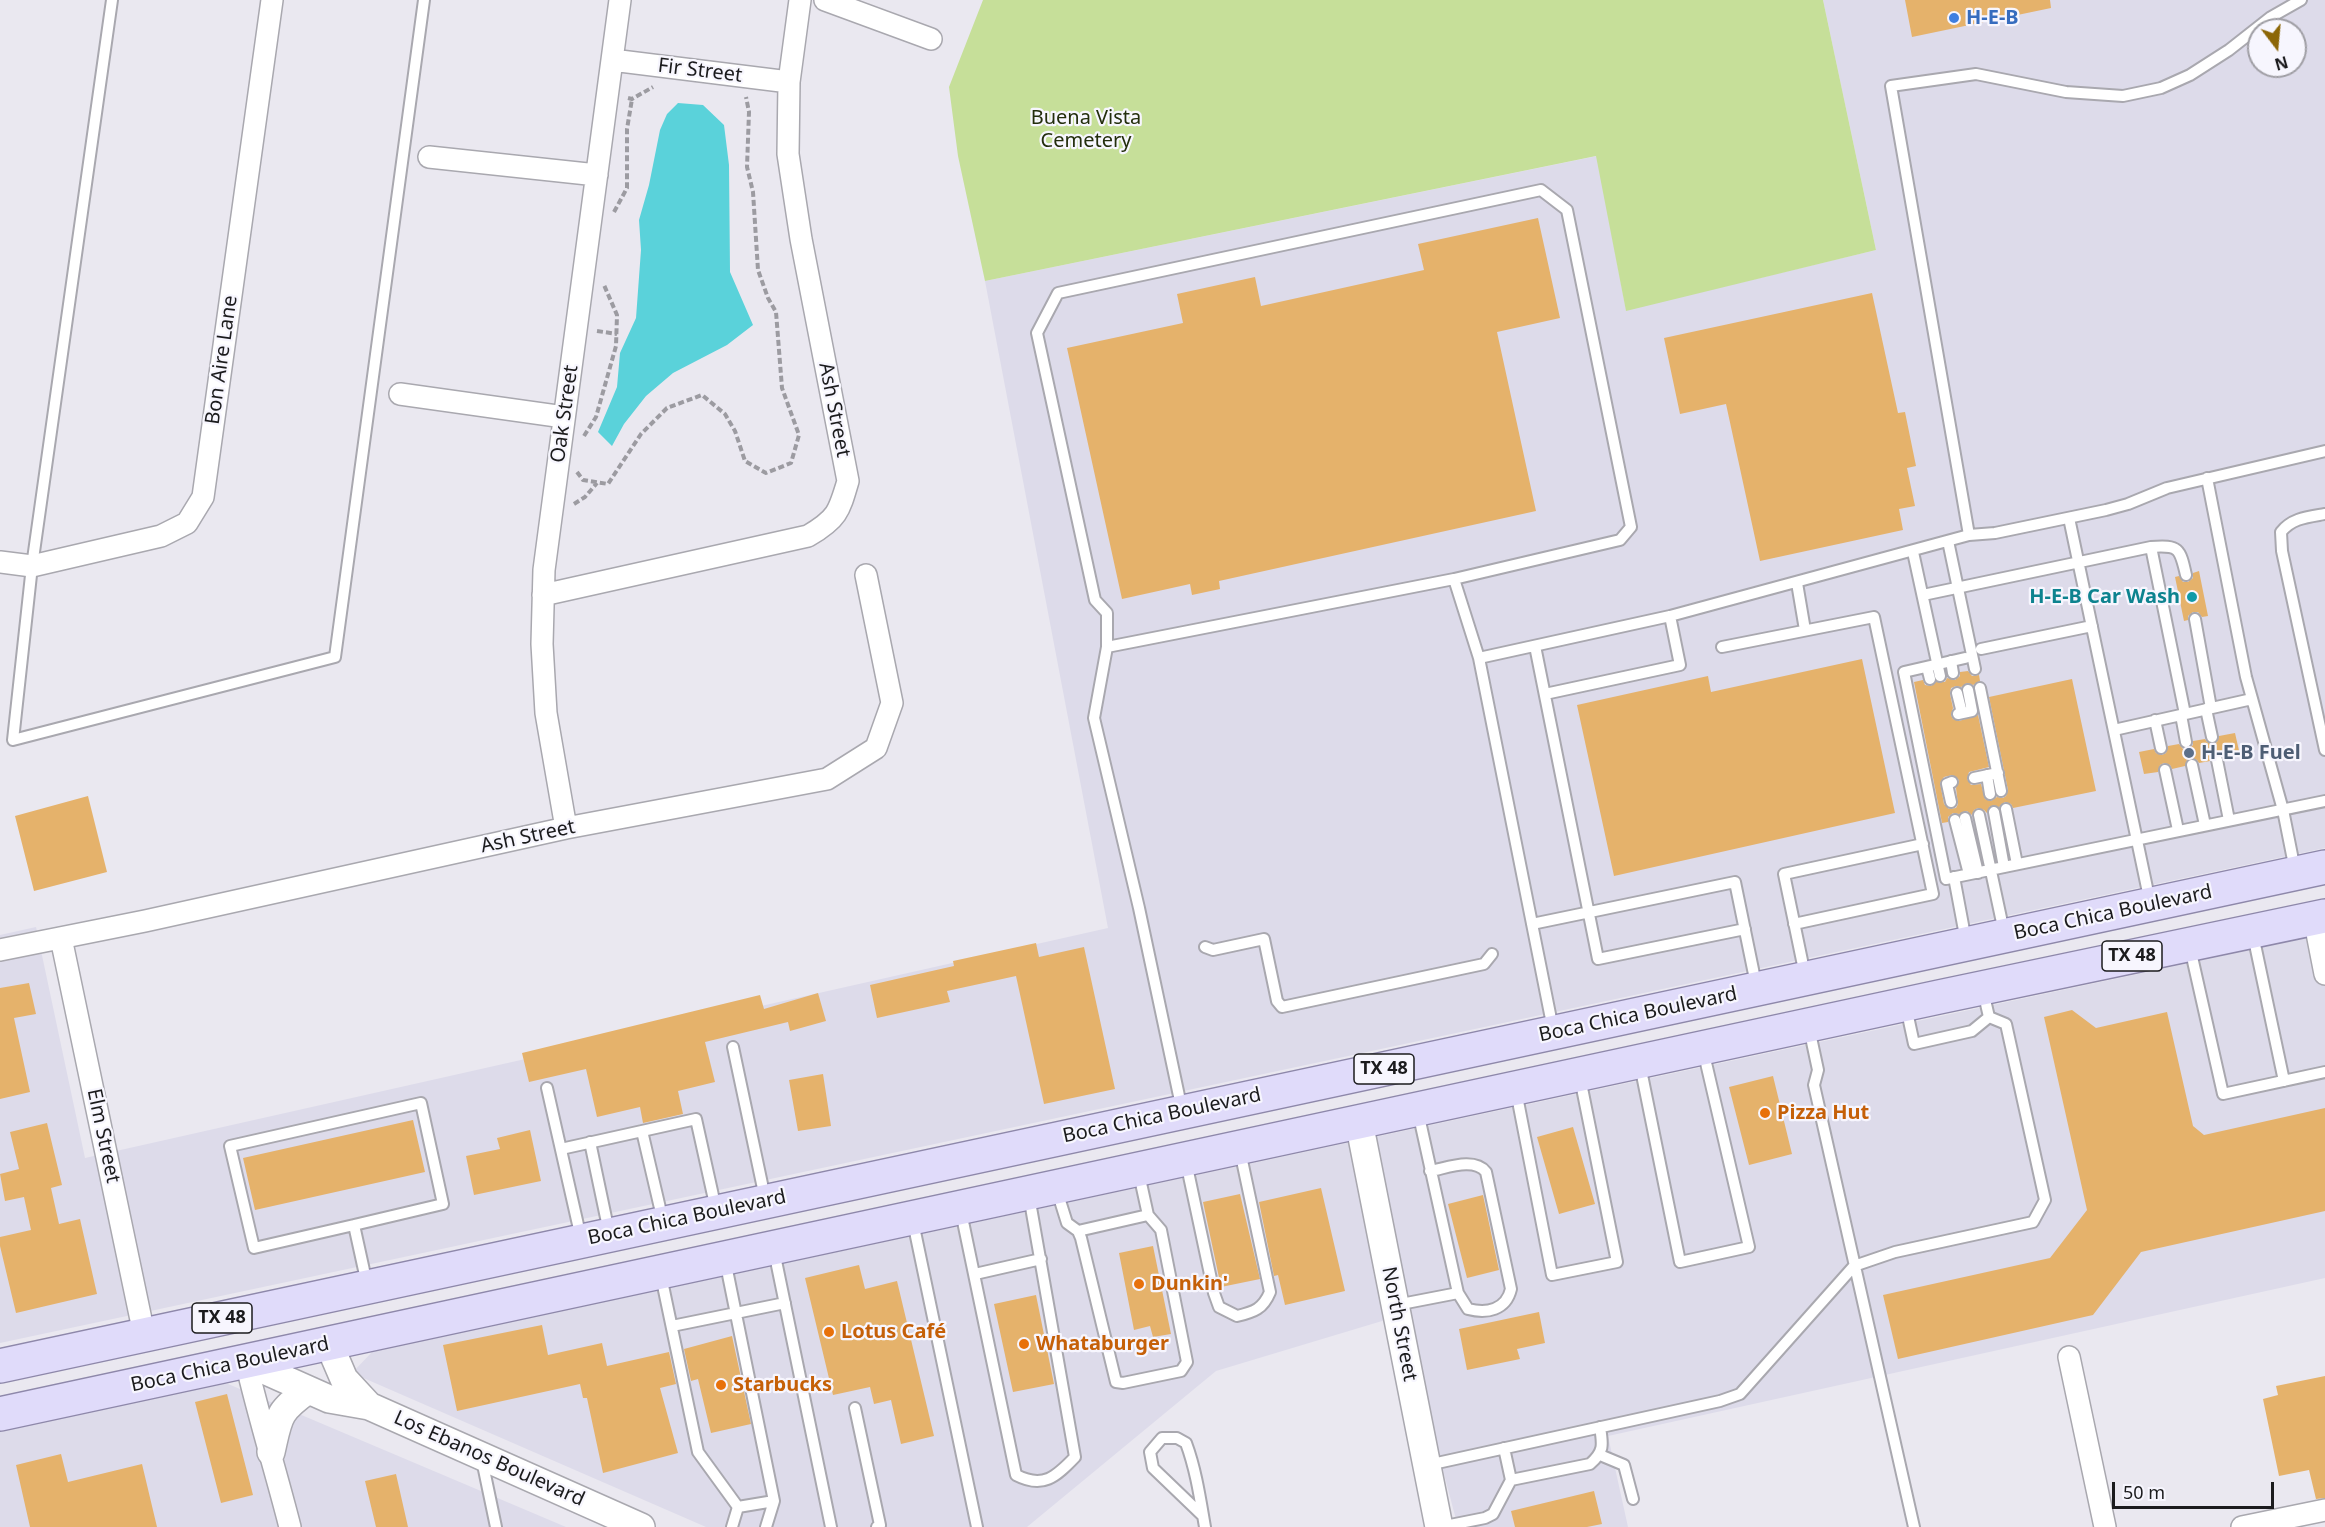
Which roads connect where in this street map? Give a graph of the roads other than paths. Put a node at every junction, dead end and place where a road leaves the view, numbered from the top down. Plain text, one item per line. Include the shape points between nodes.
1 (112, 0) edge
2 (272, 0) edge
3 (424, 0) edge
4 (620, 0) edge
5 (800, 0) edge
6 (825, 0) edge
7 (2301, 0) edge
8 (931, 39) dead end
9 (612, 60) junction
10 (789, 82) junction
11 (429, 157) dead end
12 (597, 175) junction
13 (400, 394) dead end
14 (564, 417) junction
15 (2325, 451) edge
16 (2208, 478) junction
17 (2325, 514) edge
18 (2069, 518) junction
19 (1969, 535) junction
20 (1948, 541) junction
21 (2151, 547) junction
22 (1913, 552) junction
23 (0, 562) edge
24 (2078, 562) junction
25 (32, 566) junction
26 (2186, 574) dead end
27 (866, 575) dead end
28 (1454, 579) junction
29 (1797, 583) junction
30 (1958, 588) junction
31 (543, 595) junction
32 (1923, 595) junction
33 (1670, 616) junction
34 (2194, 619) dead end
35 (2092, 626) junction
36 (1805, 630) junction
37 (1535, 646) junction
38 (1107, 647) junction
39 (1722, 647) dead end
40 (1982, 649) dead end
41 (1479, 658) junction
42 (1932, 665) junction
43 (1915, 669) junction
44 (1980, 688) dead end
45 (1963, 692) dead end
46 (1545, 694) junction
47 (2252, 699) junction
48 (2208, 709) junction
49 (1960, 714) dead end
50 (2183, 714) junction
51 (2155, 720) junction
52 (2114, 730) junction
53 (2212, 737) dead end
54 (2186, 742) dead end
55 (2161, 748) dead end
56 (2325, 750) edge
57 (2217, 760) dead end
58 (2192, 765) dead end
59 (2165, 770) dead end
60 (1998, 773) junction
61 (1987, 775) junction
62 (1974, 778) dead end
63 (1952, 782) dead end
64 (2325, 801) edge
65 (1951, 802) dead end
66 (2006, 809) dead end
67 (2283, 810) junction
68 (1994, 812) dead end
69 (1979, 815) dead end
70 (1960, 819) dead end
71 (2229, 820) junction
72 (2205, 825) junction
73 (566, 828) junction
74 (2178, 830) junction
75 (2138, 839) junction
76 (1923, 844) junction
77 (2017, 864) junction
78 (2004, 867) junction
79 (1991, 870) junction
80 (2310, 870) edge
81 (1973, 873) junction
82 (1954, 877) junction
83 (2150, 905) junction
84 (1588, 912) junction
85 (2319, 917) edge
86 (1532, 924) junction
87 (1794, 924) junction
88 (1745, 929) junction
89 (2252, 931) junction
90 (2004, 936) junction
91 (61, 938) junction
92 (1966, 944) junction
93 (2189, 944) junction
94 (1205, 946) dead end
95 (0, 950) edge
96 (1492, 954) dead end
97 (2325, 974) edge
98 (1806, 978) junction
99 (1757, 989) junction
100 (1986, 1002) junction
101 (1686, 1004) junction
102 (1808, 1025) junction
103 (1554, 1033) junction
104 (733, 1047) dead end
105 (1702, 1048) junction
106 (1639, 1062) junction
107 (2325, 1072) edge
108 (1579, 1074) junction
109 (2284, 1081) junction
110 (1324, 1082) junction
111 (1516, 1088) junction
112 (547, 1089) dead end
113 (1417, 1110) junction
114 (1183, 1112) junction
115 (1359, 1122) junction
116 (642, 1131) junction
117 (590, 1142) junction
118 (1240, 1148) junction
119 (561, 1149) junction
120 (1186, 1159) junction
121 (1139, 1170) junction
122 (1430, 1171) junction
123 (1042, 1191) junction
124 (766, 1201) junction
125 (976, 1205) junction
126 (716, 1212) junction
127 (1148, 1215) junction
128 (912, 1219) junction
129 (663, 1223) junction
130 (354, 1225) junction
131 (1078, 1232) junction
132 (596, 1238) junction
133 (774, 1249) junction
134 (725, 1259) junction
135 (1041, 1259) junction
136 (1854, 1266) junction
137 (661, 1273) junction
138 (975, 1274) junction
139 (367, 1287) junction
140 (1458, 1293) junction
141 (785, 1303) junction
142 (1395, 1305) junction
143 (736, 1313) junction
144 (672, 1326) junction
145 (144, 1334) junction
146 (329, 1344) junction
147 (2069, 1357) dead end
148 (246, 1362) junction
149 (0, 1366) edge
150 (308, 1390) junction
151 (369, 1406) junction
152 (855, 1408) dead end
153 (0, 1414) edge
154 (1600, 1427) junction
155 (1504, 1448) junction
156 (272, 1452) junction
157 (481, 1455) junction
158 (1600, 1455) junction
159 (1427, 1465) junction
160 (1511, 1480) junction
161 (1633, 1499) dead end
162 (774, 1501) junction
163 (738, 1507) junction
164 (2325, 1510) edge
165 (1204, 1521) edge
166 (2277, 1523) edge
167 (290, 1527) edge
168 (496, 1527) edge
169 (641, 1527) edge
170 (732, 1527) edge
171 (766, 1527) edge
172 (831, 1527) edge
173 (877, 1527) edge
174 (977, 1527) edge
175 (1440, 1527) edge
176 (1914, 1527) edge
177 (2105, 1527) edge
178 (2242, 1527) edge

1 - 25 lane
2 - 25 street, Bon Aire Lane via 203,496 187,523 161,536
3 - 25 lane via 335,657 13,740
4 - 9 street, Oak Street
5 - 10 street, Ash Street
6 - 8 street
7 - 19 lane via 2190,75 2161,88 2123,96 2066,92 1976,74 1891,86
9 - 10 street, Fir Street
9 - 12 street, Oak Street
10 - 31 street, Ash Street via 788,154 848,481 839,510 827,525 808,536
11 - 12 street
12 - 14 street, Oak Street
13 - 14 street
14 - 31 street, Oak Street
15 - 16 lane
16 - 18 lane
16 - 47 lane
17 - 56 lane via 2295,520 2281,532
18 - 19 lane
18 - 24 lane
19 - 20 lane
20 - 22 lane
20 - 30 lane
21 - 24 lane
21 - 26 lane via 2177,549
21 - 50 lane
22 - 29 lane
22 - 32 lane
23 - 25 street, Bon Aire Lane
24 - 30 lane
24 - 35 lane
27 - 73 street, Ash Street via 892,703 876,748 827,779
28 - 38 lane
28 - 38 lane via 1620,540 1631,527 1567,210 1541,190 1058,293 1037,333 1095,600 1107,613
28 - 41 lane
29 - 33 lane
29 - 36 lane
30 - 32 lane
30 - 42 lane via 1964,671 1959,659
31 - 73 street, Oak Street via 546,713
32 - 42 lane
33 - 37 lane
33 - 46 lane via 1680,665
34 - 48 lane
35 - 40 lane
35 - 52 lane
36 - 39 lane
36 - 76 lane via 1874,617
37 - 41 lane
37 - 46 lane
38 - 114 lane via 1094,718
41 - 86 lane
42 - 43 lane
42 - 43 lane via 1929,679
43 - 82 lane via 1904,672 1946,879
44 - 60 lane
45 - 49 lane
46 - 84 lane
47 - 48 lane
47 - 67 lane
48 - 50 lane
48 - 53 lane
50 - 51 lane
50 - 54 lane
51 - 52 lane
51 - 55 lane
52 - 75 lane
57 - 71 lane
58 - 72 lane
59 - 74 lane
60 - 61 lane
60 - 61 lane via 1996,793
61 - 62 lane
63 - 65 lane via 1947,784
64 - 67 lane
66 - 77 lane
67 - 71 lane
67 - 80 lane
68 - 78 lane
69 - 79 lane
70 - 81 lane
71 - 72 lane
72 - 74 lane
73 - 91 street, Ash Street
74 - 75 lane
75 - 77 lane
75 - 83 lane
76 - 87 lane via 1784,874
76 - 87 lane via 1933,894
77 - 78 lane
78 - 79 lane
79 - 81 lane
79 - 90 lane
80 - 83 main road, Boca Chica Boulevard / TX 48
81 - 82 lane
82 - 92 lane
83 - 90 main road, Boca Chica Boulevard / TX 48
84 - 86 lane
84 - 88 lane via 1735,882
84 - 88 lane via 1598,959
85 - 89 main road, Boca Chica Boulevard / TX 48
85 - 97 street
86 - 103 lane
87 - 98 lane
88 - 99 lane
89 - 93 main road, Boca Chica Boulevard / TX 48
89 - 109 lane
90 - 92 main road, Boca Chica Boulevard / TX 48
91 - 95 street, Ash Street
91 - 145 street, Elm Street
92 - 98 main road, Boca Chica Boulevard / TX 48
93 - 100 main road, Boca Chica Boulevard / TX 48
93 - 109 lane via 2223,1094
94 - 96 lane via 1213,950 1264,939 1277,1001 1282,1006 1484,964
98 - 99 main road, Boca Chica Boulevard / TX 48
99 - 101 main road, Boca Chica Boulevard / TX 48
100 - 102 main road, Boca Chica Boulevard / TX 48 via 1905,1004
100 - 136 lane via 2006,1024 2045,1200 2033,1222 1895,1252
101 - 103 main road, Boca Chica Boulevard / TX 48
101 - 115 main road via 1660,1032 1387,1090 1360,1109
102 - 105 main road, Boca Chica Boulevard / TX 48
102 - 136 lane via 1818,1070 1814,1085
103 - 110 main road, Boca Chica Boulevard / TX 48
104 - 124 lane
105 - 106 main road, Boca Chica Boulevard / TX 48
105 - 106 lane via 1749,1247 1738,1250 1680,1262
106 - 108 main road, Boca Chica Boulevard / TX 48
107 - 109 lane
108 - 111 main road, Boca Chica Boulevard / TX 48
108 - 111 lane via 1617,1262 1552,1275
110 - 114 main road, Boca Chica Boulevard / TX 48
110 - 125 main road via 1327,1095 1321,1106 1310,1113 1008,1178
111 - 113 main road, Boca Chica Boulevard / TX 48
112 - 119 lane
113 - 115 main road, Boca Chica Boulevard / TX 48
113 - 122 lane
114 - 124 main road, Boca Chica Boulevard / TX 48
115 - 118 main road, Boca Chica Boulevard / TX 48
115 - 142 street, North Street
116 - 117 lane
116 - 126 lane via 696,1119
116 - 129 lane
117 - 119 lane
117 - 132 lane
118 - 120 main road, Boca Chica Boulevard / TX 48
118 - 120 lane via 1270,1292 1256,1312 1237,1316 1219,1307 1214,1293
119 - 132 lane
120 - 121 main road, Boca Chica Boulevard / TX 48
121 - 123 main road, Boca Chica Boulevard / TX 48
121 - 127 lane
122 - 140 lane
122 - 140 lane via 1474,1164 1486,1172 1511,1289 1509,1299 1497,1308 1477,1311 1468,1309
123 - 125 main road, Boca Chica Boulevard / TX 48
123 - 131 lane
123 - 135 lane
124 - 126 main road, Boca Chica Boulevard / TX 48
125 - 128 main road, Boca Chica Boulevard / TX 48
125 - 138 lane
126 - 129 main road, Boca Chica Boulevard / TX 48
127 - 131 lane
127 - 131 lane via 1161,1230 1187,1362 1181,1371 1116,1382
128 - 133 main road, Boca Chica Boulevard / TX 48
128 - 174 lane
129 - 132 main road, Boca Chica Boulevard / TX 48
130 - 130 lane via 254,1248 230,1146 421,1103 443,1204
130 - 139 lane
132 - 139 main road, Boca Chica Boulevard / TX 48
133 - 134 main road, Boca Chica Boulevard / TX 48
133 - 141 lane
134 - 137 main road, Boca Chica Boulevard / TX 48
134 - 143 lane
135 - 138 lane
135 - 138 lane via 1074,1457 1046,1481 1028,1481 1016,1475
136 - 154 lane via 1740,1394
136 - 176 lane
137 - 144 lane
137 - 146 main road, Boca Chica Boulevard / TX 48
139 - 145 main road, Boca Chica Boulevard / TX 48
140 - 142 lane
141 - 143 lane
141 - 172 lane
142 - 159 street, North Street
143 - 144 lane
143 - 162 lane
144 - 163 lane via 698,1452
145 - 149 main road, Boca Chica Boulevard / TX 48
146 - 148 main road, Boca Chica Boulevard / TX 48
146 - 151 street, Los Ebanos Boulevard via 344,1379
147 - 177 street
148 - 150 street, Los Ebanos Boulevard
148 - 153 main road, Boca Chica Boulevard / TX 48
148 - 156 street via 259,1418
150 - 151 street, Los Ebanos Boulevard via 329,1399
150 - 156 street via 290,1402 278,1418
151 - 157 street, Los Ebanos Boulevard
152 - 173 lane via 880,1525
154 - 155 lane
154 - 158 lane
155 - 159 lane
155 - 160 lane
156 - 167 street
157 - 168 lane
157 - 169 street, Los Ebanos Boulevard
158 - 160 lane via 1590,1464
158 - 161 lane via 1624,1464
159 - 175 street, North Street
160 - 175 lane via 1492,1514
162 - 163 lane
162 - 171 lane
163 - 170 lane
164 - 166 street
165 - 165 lane via 1186,1443 1177,1438 1162,1438 1150,1452 1153,1468
166 - 178 street

